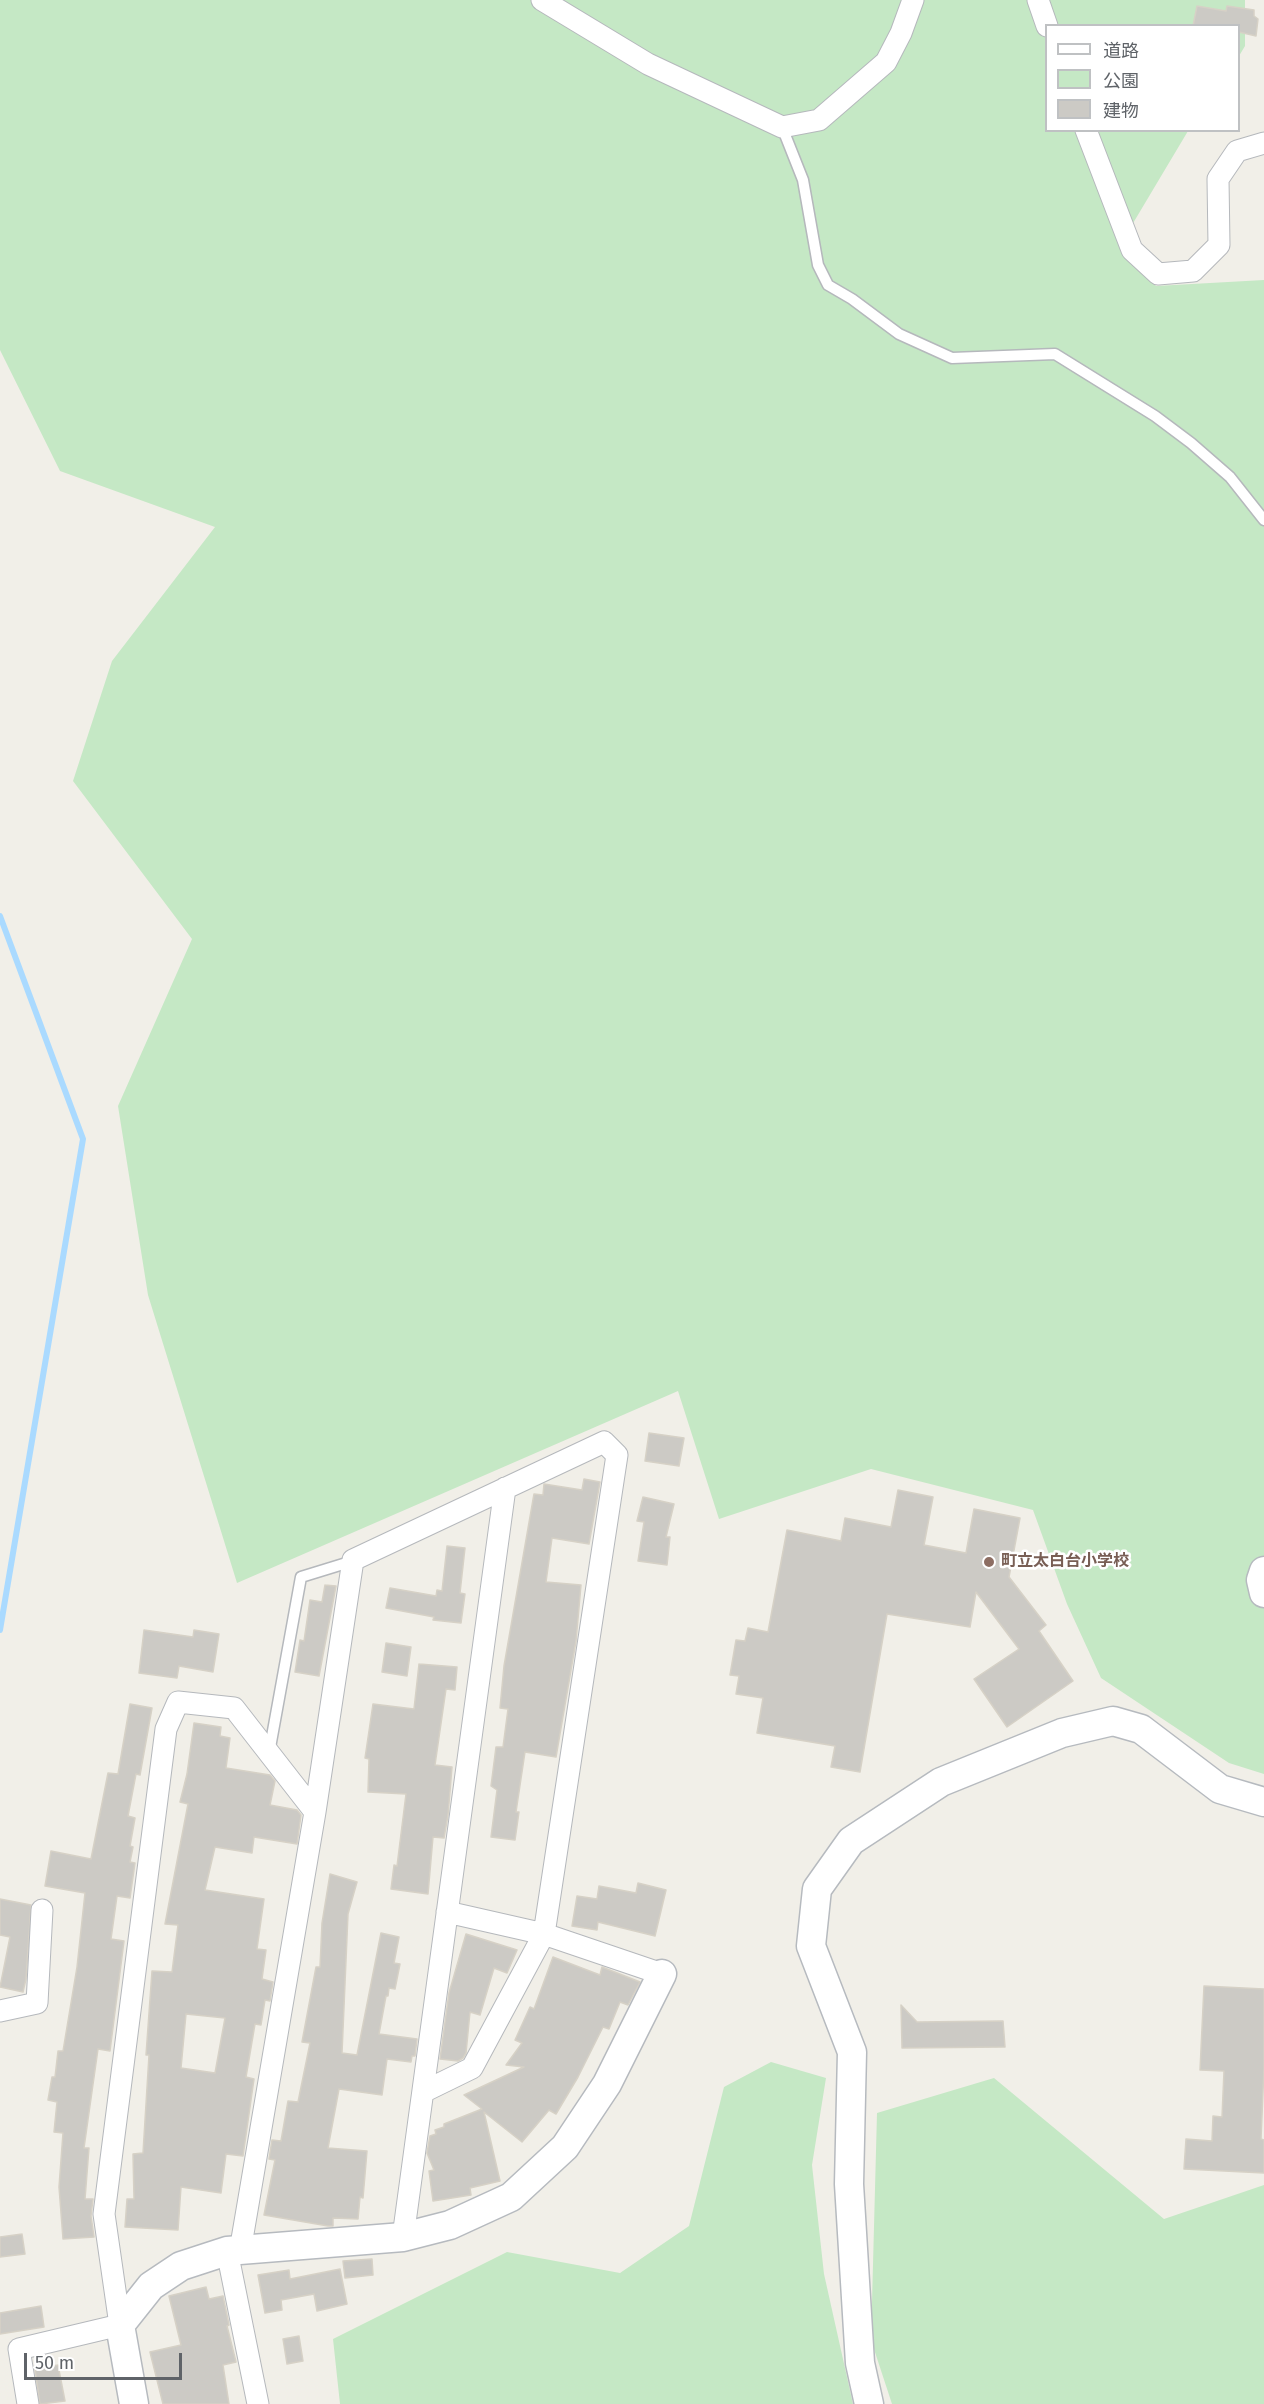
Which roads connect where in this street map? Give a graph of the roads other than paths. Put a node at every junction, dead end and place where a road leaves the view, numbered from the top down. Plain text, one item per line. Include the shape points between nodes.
1 (542, 0) edge
2 (913, 0) edge
3 (1038, 0) edge
4 (1046, 24) edge
5 (782, 127) junction
6 (1087, 132) edge
7 (1264, 143) edge
8 (1264, 520) edge
9 (506, 1488) junction
10 (353, 1560) junction
11 (1264, 1572) edge
12 (1264, 1593) edge
13 (269, 1753) junction
14 (1264, 1802) edge
15 (315, 1812) junction
16 (42, 1910) dead end
17 (447, 1912) junction
18 (544, 1934) junction
19 (662, 1974) joint
20 (0, 2011) edge
21 (423, 2092) junction
22 (403, 2238) junction
23 (233, 2251) junction
24 (120, 2325) junction
25 (28, 2404) edge
26 (134, 2404) edge
27 (258, 2404) edge
28 (869, 2404) edge

1 - 5 street via 648,64
2 - 5 street via 886,62 819,120
3 - 4 street
5 - 8 lane via 803,180 818,265 828,285 899,334 952,358 1055,354 1191,443 1230,477
6 - 7 street via 1132,250 1158,274 1193,271 1219,245 1218,179 1237,151
9 - 10 street
9 - 17 street
9 - 18 street via 604,1442 617,1455
10 - 13 lane via 301,1577
10 - 15 street
11 - 12 street
13 - 15 street
13 - 24 street via 234,1708 178,1702 166,1729 104,2214
14 - 28 street via 1220,1789 1141,1729 1113,1721 1062,1733 941,1782 851,1841 817,1889 811,1946 852,2052 849,2184 860,2363
15 - 23 street
16 - 20 street via 37,2003
17 - 18 street
17 - 21 street
18 - 19 street
18 - 21 street via 472,2068
19 - 22 street via 607,2084 565,2147 511,2197 450,2225
21 - 22 street
22 - 23 street
23 - 24 street via 181,2266 151,2286
23 - 27 street
24 - 25 street via 19,2349
24 - 26 street

